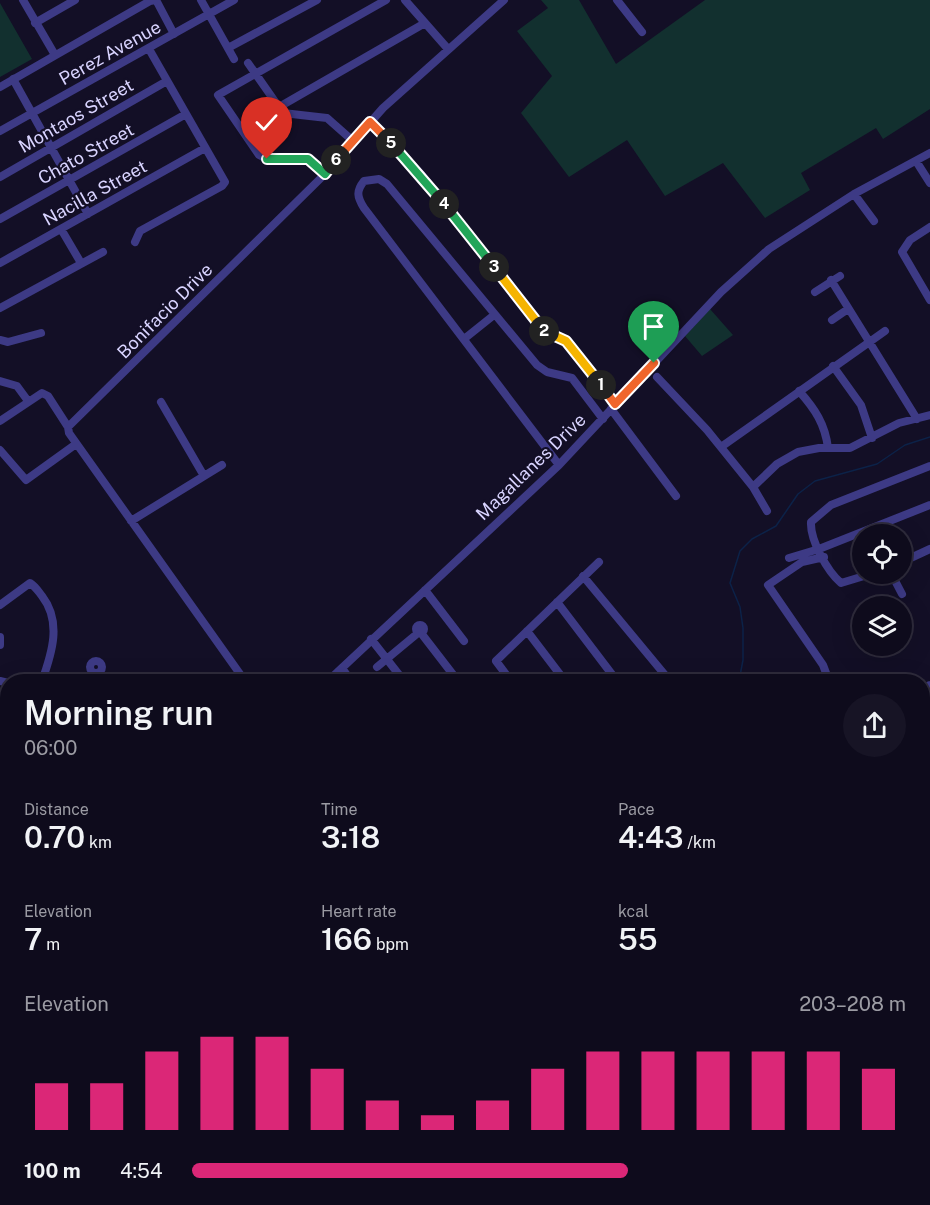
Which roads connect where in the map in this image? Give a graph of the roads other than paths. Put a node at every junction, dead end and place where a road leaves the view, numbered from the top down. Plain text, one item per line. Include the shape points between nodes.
1 (23, 0) edge
2 (75, 0) edge
3 (201, 0) edge
4 (234, 0) edge
5 (316, 0) edge
6 (386, 0) edge
7 (405, 0) edge
8 (504, 0) edge
9 (617, 0) edge
10 (209, 15) junction
11 (35, 22) junction
12 (425, 23) junction
13 (642, 32) dead end
14 (174, 34) junction
15 (228, 48) junction
16 (149, 49) junction
17 (448, 49) junction
18 (55, 55) junction
19 (234, 59) dead end
20 (248, 63) dead end
21 (255, 75) junction
22 (13, 79) junction
23 (167, 81) junction
24 (0, 87) edge
25 (279, 108) junction
26 (32, 113) junction
27 (186, 114) junction
28 (370, 122) junction
29 (0, 131) edge
30 (353, 141) junction
31 (51, 148) junction
32 (205, 148) junction
33 (930, 153) edge
34 (916, 161) junction
35 (325, 174) junction
36 (0, 177) edge
37 (69, 180) junction
38 (930, 183) edge
39 (854, 194) junction
40 (88, 214) junction
41 (0, 219) edge
42 (874, 221) dead end
43 (930, 227) edge
44 (61, 229) junction
45 (135, 242) dead end
46 (103, 252) dead end
47 (0, 263) edge
48 (81, 263) junction
49 (840, 276) dead end
50 (831, 280) junction
51 (926, 286) edge
52 (815, 292) dead end
53 (930, 300) edge
54 (0, 308) edge
55 (848, 309) junction
56 (494, 315) junction
57 (832, 320) dead end
58 (885, 331) dead end
59 (40, 333) dead end
60 (464, 339) junction
61 (0, 340) edge
62 (869, 341) junction
63 (833, 366) junction
64 (653, 373) junction
65 (0, 381) edge
66 (799, 391) junction
67 (28, 401) junction
68 (161, 402) dead end
69 (613, 407) junction
70 (930, 415) edge
71 (603, 419) junction
72 (917, 419) junction
73 (0, 421) edge
74 (68, 427) junction
75 (872, 438) junction
76 (76, 444) junction
77 (721, 447) junction
78 (828, 448) junction
79 (0, 450) edge
80 (222, 465) dead end
81 (559, 465) junction
82 (930, 466) edge
83 (204, 476) junction
84 (753, 488) junction
85 (676, 496) dead end
86 (930, 505) edge
87 (767, 510) dead end
88 (130, 521) junction
89 (819, 549) junction
90 (930, 549) edge
91 (824, 557) junction
92 (912, 557) edge
93 (789, 558) dead end
94 (599, 562) dead end
95 (583, 576) junction
96 (852, 580) edge
97 (897, 584) edge
98 (425, 590) junction
99 (902, 594) dead end
100 (557, 603) junction
101 (0, 605) edge
102 (527, 631) junction
103 (0, 637) edge
104 (371, 639) junction
105 (464, 641) dead end
106 (0, 645) edge
107 (387, 659) junction
108 (377, 667) dead end
109 (342, 668) junction
110 (44, 674) edge
111 (240, 674) edge
112 (336, 674) edge
113 (346, 674) edge
114 (399, 674) edge
115 (452, 674) edge
116 (505, 674) edge
117 (560, 674) edge
118 (612, 674) edge
119 (664, 674) edge
120 (826, 674) edge

1 - 11 street
2 - 11 street
3 - 10 street
4 - 10 street, Perez Avenue
5 - 15 street
6 - 21 street
7 - 12 street
8 - 17 street, Bonifacio Drive
9 - 13 street
10 - 14 street, Perez Avenue
10 - 15 street
11 - 18 street
12 - 17 street
12 - 25 street
14 - 16 street, Perez Avenue
14 - 18 street via 156,0 150,1
15 - 19 street
16 - 23 street
16 - 26 street, Perez Avenue
17 - 28 street, Bonifacio Drive
18 - 22 street
20 - 21 street
21 - 25 street
21 - 35 street via 218,95 259,155 267,159 308,159
22 - 24 street
22 - 26 street
23 - 27 street
23 - 31 street, Montaos Street
25 - 30 street via 290,116 327,118
26 - 29 street, Perez Avenue
26 - 31 street
27 - 32 street
27 - 37 street, Chato Street
28 - 30 street, Bonifacio Drive
28 - 69 street via 421,174 543,330 571,345
30 - 35 street, Bonifacio Drive
31 - 36 street, Montaos Street
31 - 37 street
32 - 40 street, Nacilla Street
32 - 45 street via 225,182 140,231
33 - 34 street, Magallanes Drive
34 - 38 street
34 - 39 street, Magallanes Drive
35 - 74 street, Bonifacio Drive
37 - 40 street
37 - 41 street, Chato Street
39 - 42 street
39 - 64 street, Magallanes Drive via 769,249 721,292
40 - 44 street, Nacilla Street
43 - 51 street via 910,240 902,252
44 - 47 street, Nacilla Street
44 - 48 street
46 - 48 street
48 - 54 street
49 - 50 street
50 - 52 street
50 - 55 street
51 - 53 street
55 - 57 street
55 - 62 street
56 - 60 street
56 - 60 street via 387,184 379,179 364,181 358,188 358,198 364,208
56 - 71 street via 537,366 572,378
58 - 62 street
59 - 61 street via 8,342
60 - 81 street
62 - 63 street
62 - 72 street
63 - 66 street
63 - 75 street via 861,405
64 - 69 street, Magallanes Drive
64 - 77 street via 690,408
65 - 67 street via 17,386
66 - 77 street
66 - 78 street via 819,417
67 - 73 street
67 - 74 street via 42,393 48,396
68 - 83 street
69 - 71 street, Magallanes Drive
69 - 85 street
70 - 72 street
71 - 81 street, Magallanes Drive
72 - 75 street via 899,423
74 - 76 street
75 - 78 street via 850,448
76 - 79 street via 26,480
76 - 88 street
77 - 84 street
78 - 84 street via 798,452 777,464
80 - 83 street
81 - 98 street, Magallanes Drive
82 - 89 street via 831,504 812,522
83 - 88 street
84 - 87 street
86 - 89 street
88 - 111 street
89 - 91 street
89 - 93 street
90 - 92 street
91 - 96 street via 841,583
91 - 120 street via 802,562 768,585
94 - 95 street
95 - 100 street
95 - 119 street
97 - 99 street
98 - 104 street, Magallanes Drive
98 - 105 street
100 - 102 street
100 - 118 street
101 - 110 street via 30,583 48,603 54,636
102 - 116 street via 495,661
102 - 117 street
103 - 106 street
104 - 107 street
104 - 109 street, Magallanes Drive
107 - 108 street
107 - 114 street
107 - 115 street via 420,633
109 - 112 street, Magallanes Drive
109 - 113 street

